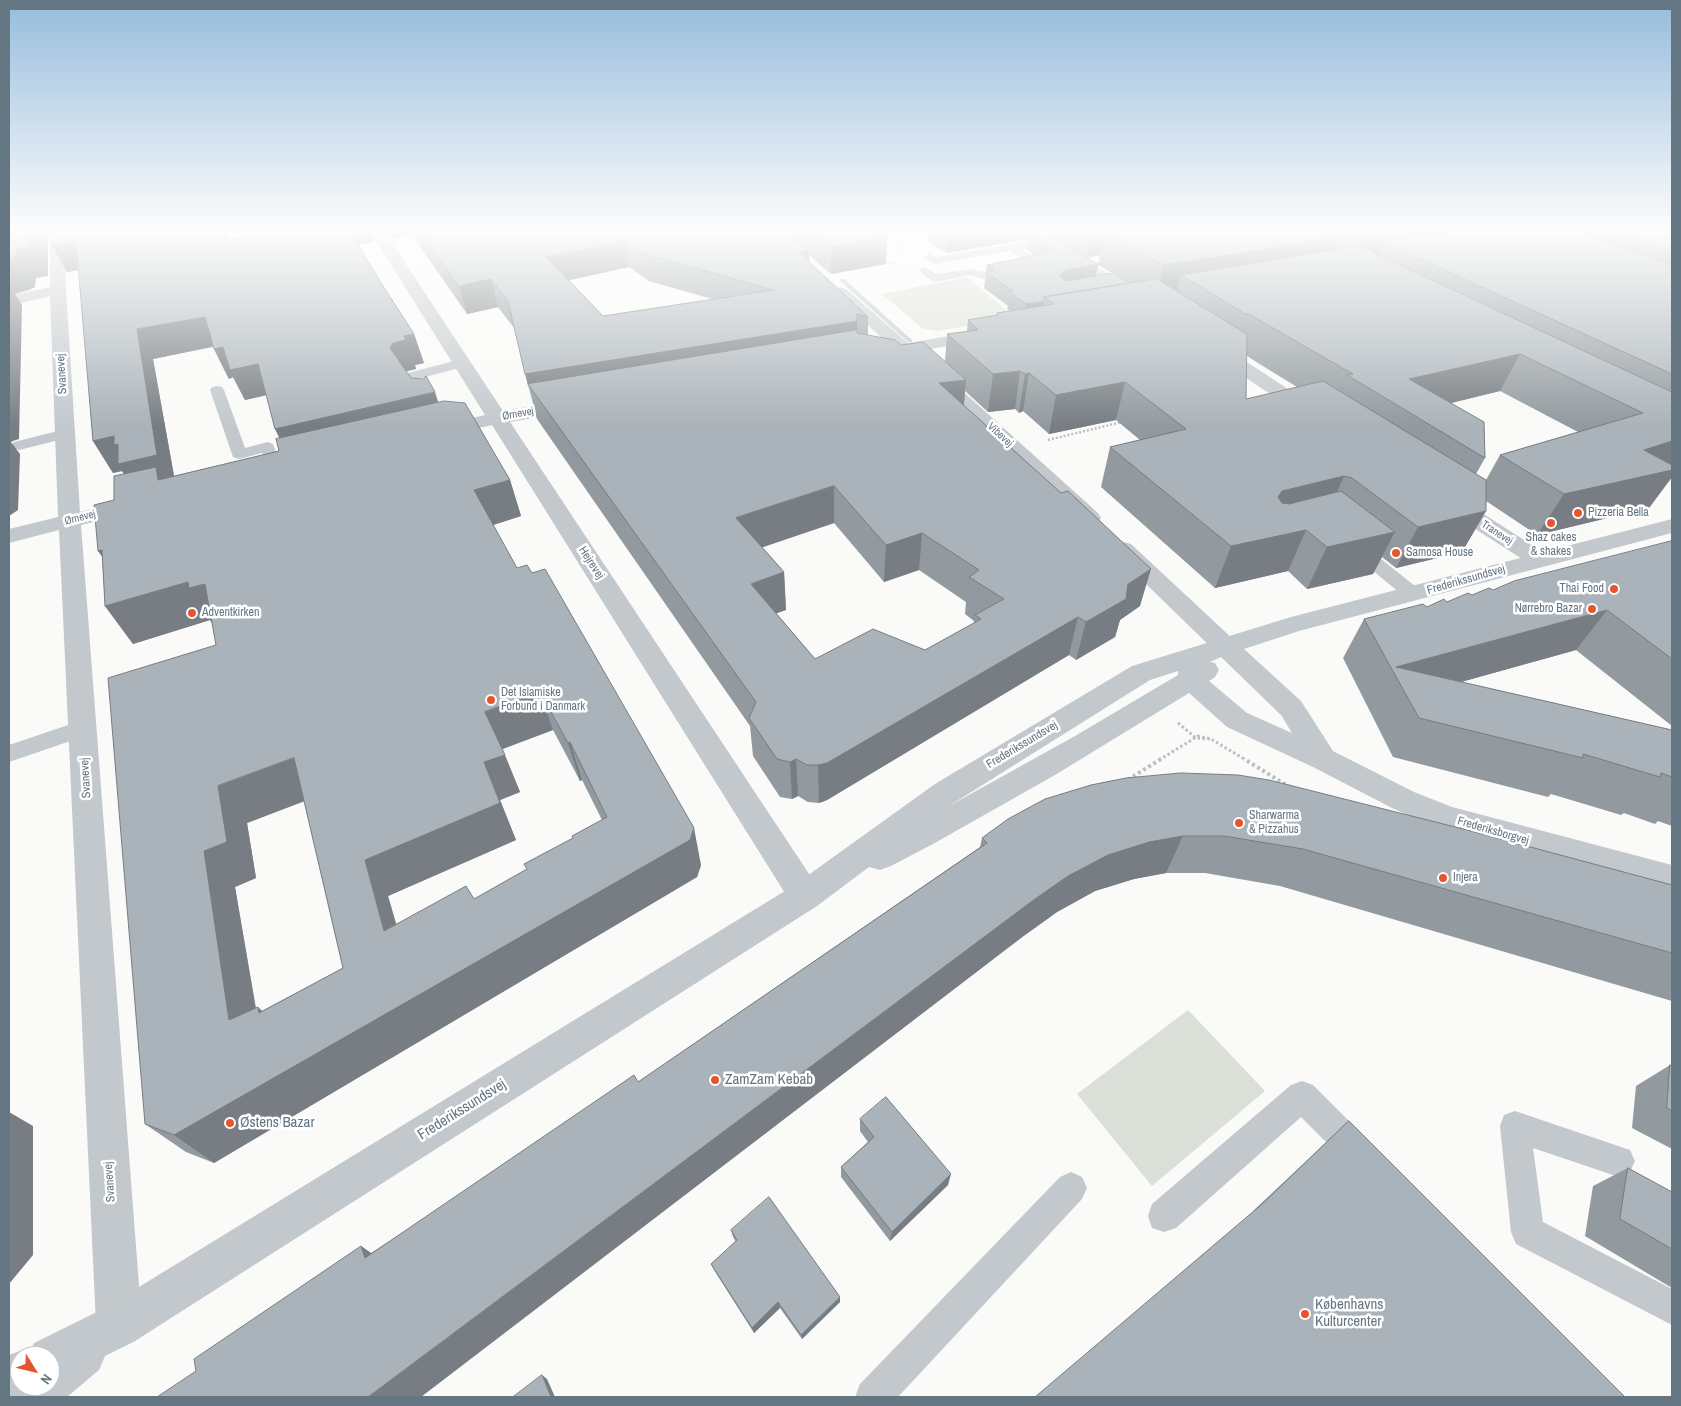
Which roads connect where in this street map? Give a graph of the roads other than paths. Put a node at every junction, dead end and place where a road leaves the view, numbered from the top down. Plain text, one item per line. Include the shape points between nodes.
1 (29, 297) edge
2 (58, 297) edge
3 (419, 297) edge
4 (844, 297) edge
5 (1132, 297) edge
6 (9, 301) edge
7 (1122, 310) edge
8 (1000, 332) edge
9 (1199, 338) edge
10 (905, 349) junction
11 (876, 354) edge
12 (462, 363) junction
13 (217, 390) dead end
14 (584, 403) edge
15 (428, 404) edge
16 (497, 418) junction
17 (1324, 421) edge
18 (66, 434) junction
19 (424, 435) edge
20 (19, 445) dead end
21 (294, 466) edge
22 (275, 471) junction
23 (257, 476) edge
24 (1431, 490) edge
25 (145, 502) edge
26 (70, 521) junction
27 (1672, 526) edge
28 (1340, 535) edge
29 (9, 536) edge
30 (1538, 559) junction
31 (1413, 594) junction
32 (1221, 651) junction
33 (1191, 680) junction
34 (83, 728) junction
35 (9, 754) edge
36 (1323, 758) junction
37 (1672, 879) edge
38 (805, 896) junction
39 (1619, 1161) dead end
40 (1378, 1173) edge
41 (1071, 1188) dead end
42 (1164, 1216) dead end
43 (1672, 1308) edge
44 (119, 1325) junction
45 (60, 1354) edge
46 (60, 1372) edge
47 (874, 1397) edge

1 - 6 street
2 - 18 street, Svanevej
3 - 12 street, Hejrevej
4 - 10 street, Vibevej
5 - 7 street via 1150,305
8 - 10 street
9 - 17 street
10 - 11 street
10 - 32 street, Vibevej via 1107,535
12 - 15 lane via 409,376
12 - 16 street, Hejrevej
13 - 22 lane via 239,454 268,448
14 - 16 street, Ørnevej
16 - 19 street, Ørnevej
16 - 38 street, Hejrevej
18 - 20 lane
18 - 26 street, Svanevej
21 - 22 street
22 - 23 street
24 - 30 street, Tranevej
25 - 26 street, Ørnevej
26 - 29 street, Ørnevej
26 - 34 street, Svanevej
27 - 30 street, Frederikssundsvej
28 - 31 lane
30 - 31 street, Frederikssundsvej
31 - 32 street, Frederikssundsvej via 1291,625
32 - 33 street, Frederikssundsvej
32 - 36 street, Frederiksborgvej via 1291,708
32 - 38 street, Frederikssundsvej via 1142,673 1107,693 946,792
33 - 36 street, Frederiksborgvej via 1237,720
33 - 38 street, Frederikssundsvej via 967,812
34 - 35 lane
34 - 44 street, Svanevej
36 - 37 street, Frederiksborgvej via 1379,789 1444,818
38 - 44 street, Frederikssundsvej
39 - 43 lane via 1515,1126 1528,1232
40 - 42 lane via 1302,1096
41 - 47 lane
44 - 45 street, Frederikssundsvej
44 - 46 street, Frederikssundsvej

